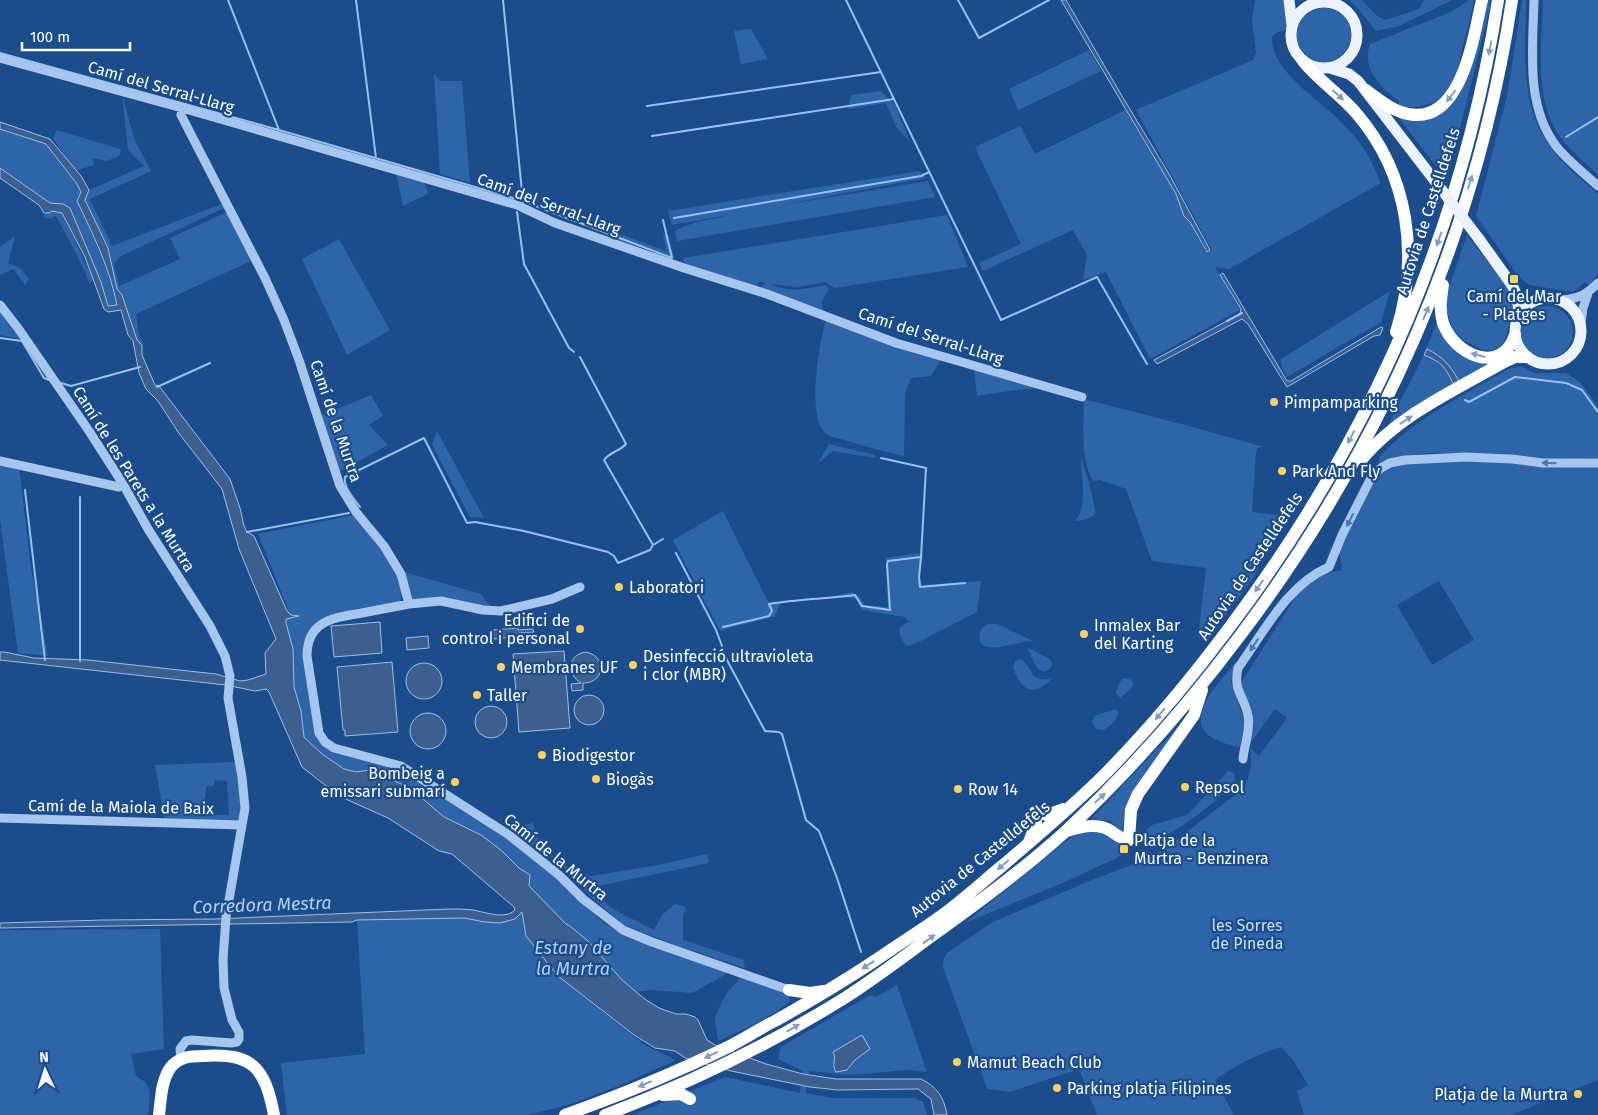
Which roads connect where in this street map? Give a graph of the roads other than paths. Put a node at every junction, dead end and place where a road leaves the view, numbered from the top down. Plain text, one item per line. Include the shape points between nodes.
1 (1288, 0) edge
2 (1295, 0) edge
3 (1482, 0) edge
4 (1498, 0) edge
5 (1512, 0) edge
6 (1534, 0) edge
7 (1313, 4) junction
8 (1292, 25) junction
9 (1353, 52) junction
10 (0, 58) edge
11 (1303, 61) junction
12 (1330, 68) junction
13 (1362, 86) junction
14 (182, 108) junction
15 (1598, 186) edge
16 (1446, 262) junction
17 (1598, 283) edge
18 (1512, 285) junction
19 (1588, 293) junction
20 (1543, 298) junction
21 (1561, 300) junction
22 (0, 305) edge
23 (1519, 314) junction
24 (1581, 323) junction
25 (1515, 335) junction
26 (1527, 357) junction
27 (1382, 378) junction
28 (1082, 397) dead end
29 (0, 461) edge
30 (1598, 463) edge
31 (1345, 480) junction
32 (123, 484) junction
33 (580, 587) dead end
34 (409, 604) junction
35 (1205, 683) junction
36 (1243, 759) dead end
37 (1072, 805) junction
38 (0, 818) edge
39 (241, 825) junction
40 (1065, 831) junction
41 (1028, 844) junction
42 (838, 985) junction
43 (789, 990) junction
44 (776, 1020) junction
45 (181, 1059) junction
46 (159, 1115) edge
47 (274, 1115) edge
48 (565, 1115) edge
49 (605, 1115) edge

1 - 8 main road
2 - 7 main road
3 -> 13 highway via 1464,72 1446,103 1428,112 1407,114 1392,108
4 -> 27 highway, Autovia de Castelldefels via 1484,78 1456,185 1415,304
16 -> 5 highway, Autovia de Castelldefels via 1487,128
6 - 15 street via 1534,77 1539,112 1556,145
7 - 8 main road via 1301,11
7 - 9 main road via 1332,3 1349,12 1358,32
8 - 11 main road via 1292,42
9 - 12 main road via 1341,64
9 - 13 main road
10 - 14 street, Camí del Serral-Llarg
11 - 12 main road via 1316,67
11 -> 27 highway via 1348,103 1368,128 1388,161 1404,205 1409,239 1407,288
12 - 13 main road via 1349,74
13 - 18 main road, bridge
14 - 28 street, Camí del Serral-Llarg via 517,205 555,223 768,294 896,343
14 - 34 street, Camí de la Murtra via 181,114 284,320 340,486 401,574
25 -> 16 highway via 1505,352 1495,357 1477,356 1456,344 1444,326 1441,313
31 -> 16 highway, Autovia de Castelldefels via 1384,408
17 - 19 street
18 - 20 main road via 1526,294
18 - 23 main road via 1518,296
19 - 21 street
19 - 24 street
20 - 21 main road
20 - 23 main road via 1527,304
21 - 24 main road via 1575,311
22 - 32 street, Camí de les Parets a la Murtra
23 - 25 main road
24 - 26 main road via 1578,346 1564,360 1547,364
25 - 26 main road via 1520,351
31 -> 26 highway via 1369,451 1406,419 1504,362 1515,357
27 -> 37 highway, Autovia de Castelldefels via 1314,502 1246,605 1145,732
29 - 32 street via 119,487
30 -> 36 street via 1435,458 1405,460 1381,468 1372,476 1329,567 1316,572 1292,594 1238,668 1235,681 1248,717
31 - 35 highway, Autovia de Castelldefels via 1285,574
32 - 39 street, Camí de les Parets a la Murtra via 225,656 230,676 228,698 243,780 245,808
33 - 34 street via 552,599 501,611 441,601
34 - 43 street, Camí de la Murtra via 330,618 310,637 307,656 320,733 325,742 334,748 401,766 510,835 623,930
40 -> 35 highway, Autovia de Castelldefels via 1139,759
35 - 40 highway via 1194,715 1138,794 1131,810 1129,840 1119,838 1109,829 1094,826
37 - 41 highway, Autovia de Castelldefels
37 - 41 highway via 1047,815 1035,812 1036,824
38 - 39 street, Camí de la Maiola de Baix
39 - 45 street via 222,960 224,988 239,1039 231,1043 186,1042 180,1049
49 -> 40 highway, Autovia de Castelldefels via 705,1074 816,1015 885,970 994,891
41 -> 42 highway, Autovia de Castelldefels via 948,910
42 - 43 highway via 814,993
42 - 44 highway, Autovia de Castelldefels
43 - 44 highway via 793,1004
44 -> 48 highway, Autovia de Castelldefels via 690,1065
45 - 46 highway via 167,1074
45 - 47 highway via 224,1055 245,1060 254,1066 266,1084

